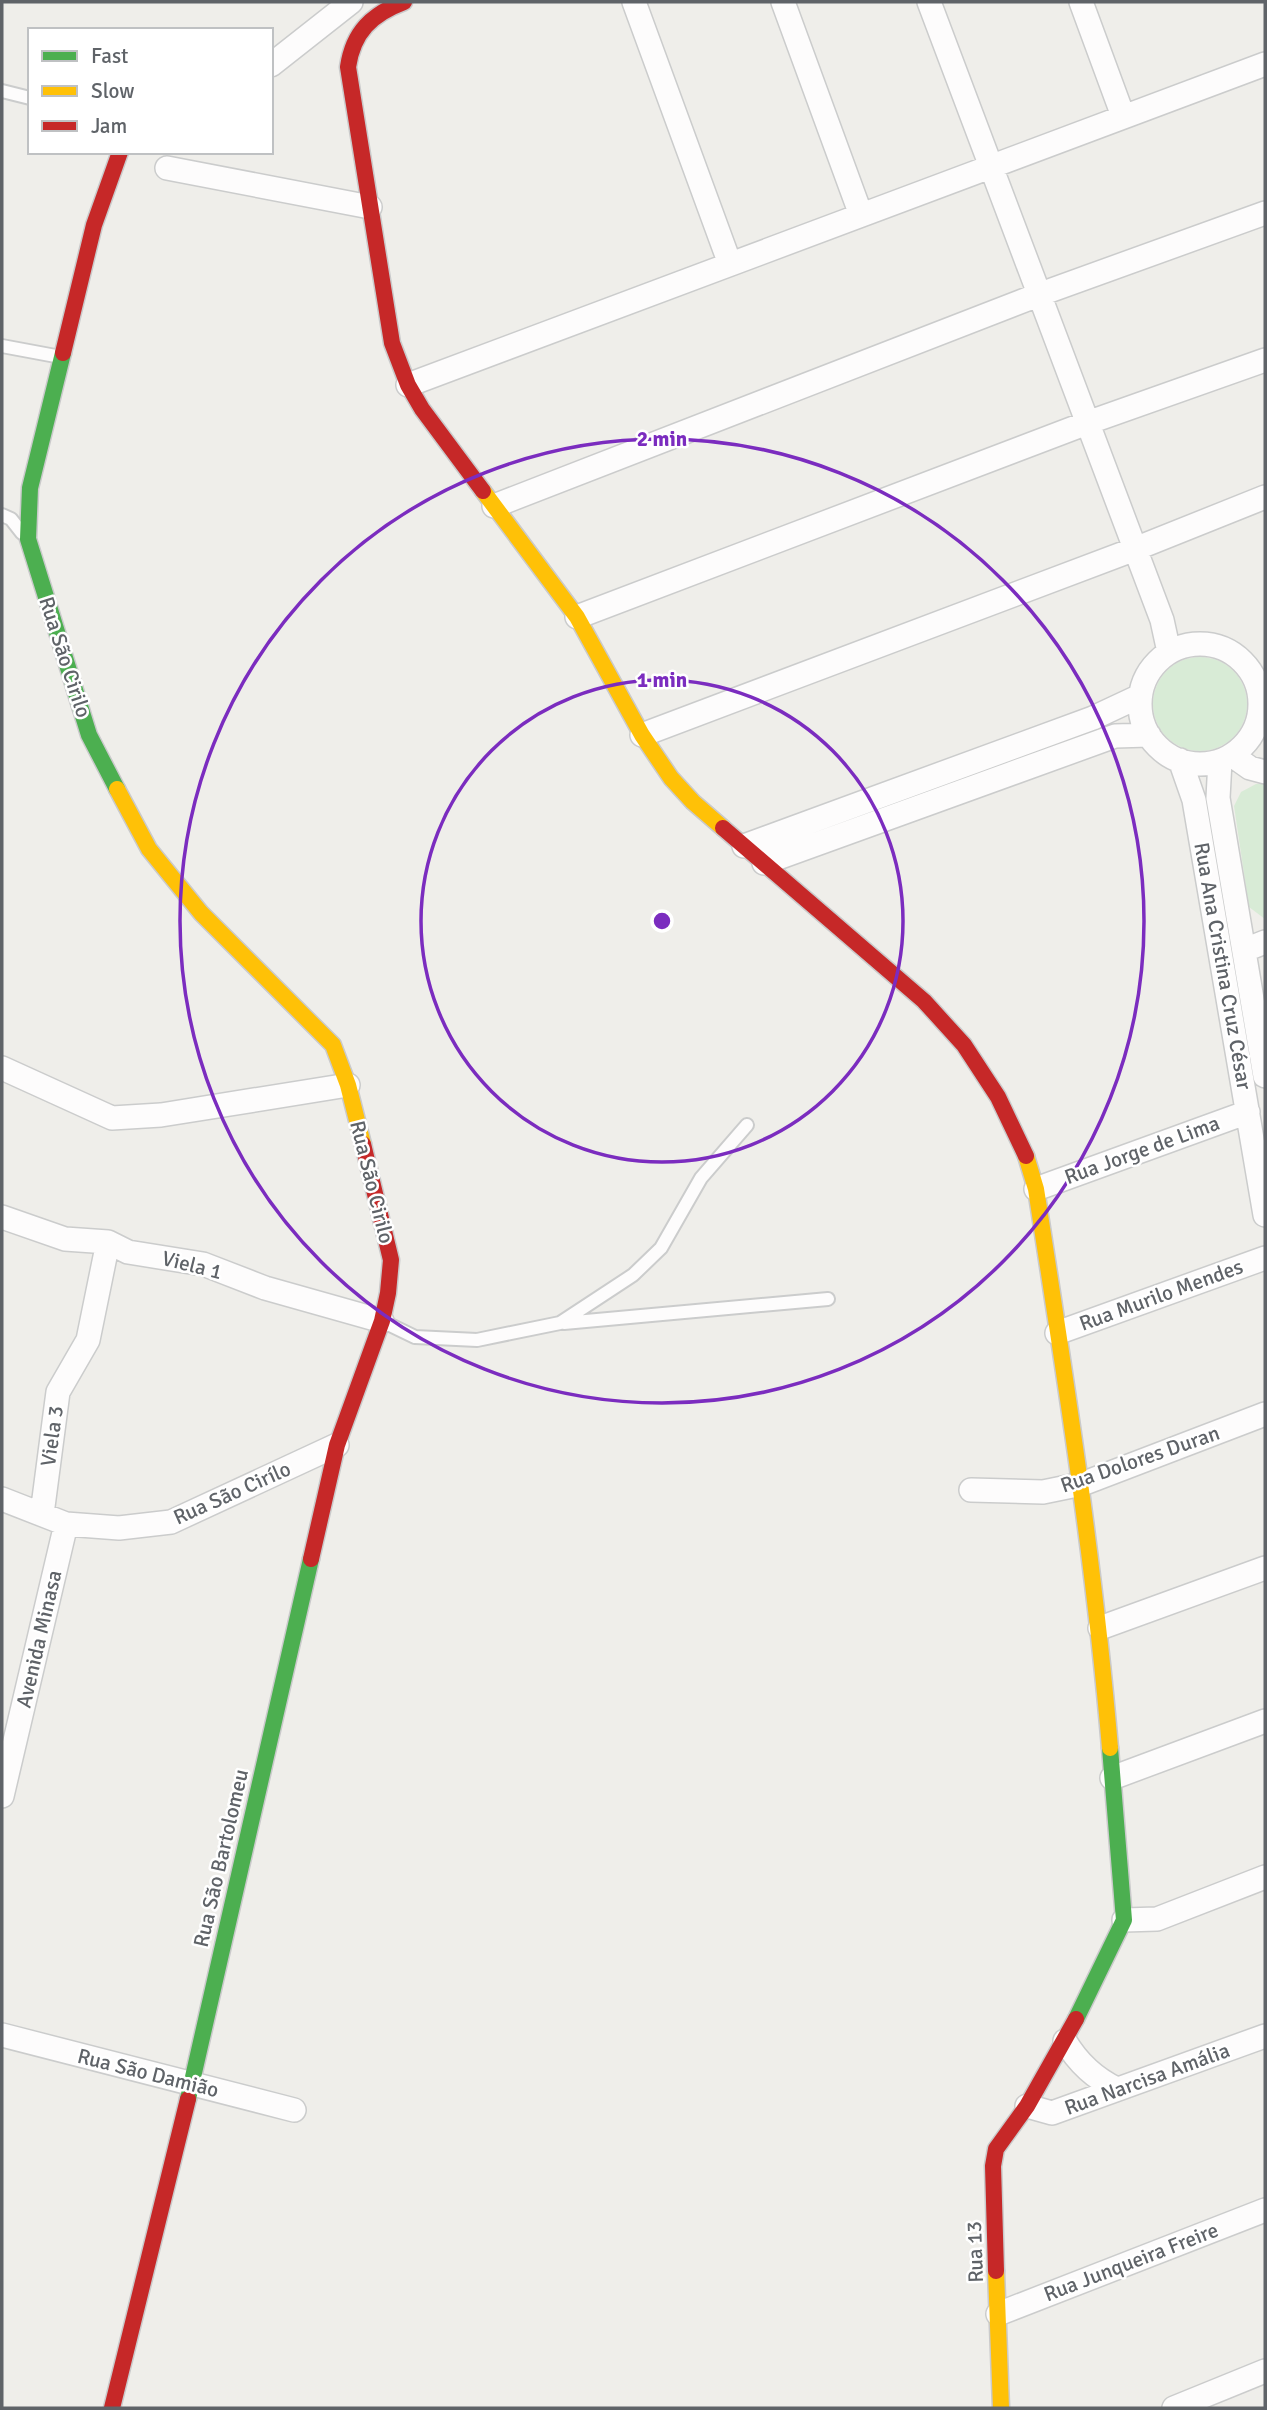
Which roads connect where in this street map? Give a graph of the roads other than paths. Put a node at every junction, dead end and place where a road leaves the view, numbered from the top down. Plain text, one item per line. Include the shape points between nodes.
1 (351, 2) edge
2 (404, 2) edge
3 (634, 2) edge
4 (783, 2) edge
5 (929, 2) edge
6 (1081, 2) edge
7 (273, 63) edge
8 (1265, 64) edge
9 (2, 91) edge
10 (28, 98) edge
11 (1123, 116) junction
12 (119, 154) edge
13 (989, 166) junction
14 (167, 168) dead end
15 (370, 207) junction
16 (1265, 213) edge
17 (861, 215) junction
18 (730, 264) junction
19 (1038, 295) junction
20 (2, 346) edge
21 (62, 357) junction
22 (1265, 360) edge
23 (408, 385) junction
24 (1087, 423) junction
25 (1265, 497) edge
26 (494, 506) junction
27 (2, 515) edge
28 (27, 539) junction
29 (1135, 549) junction
30 (577, 617) junction
31 (1169, 652) junction
32 (1254, 657) edge
33 (1263, 695) edge
34 (1140, 696) junction
35 (642, 736) junction
36 (1149, 736) junction
37 (1227, 758) junction
38 (1180, 760) junction
39 (1265, 772) edge
40 (744, 846) junction
41 (764, 863) junction
42 (1255, 946) edge
43 (3, 1071) edge
44 (1265, 1076) edge
45 (348, 1085) junction
46 (1248, 1112) junction
47 (747, 1125) dead end
48 (1036, 1189) junction
49 (1265, 1215) edge
50 (2, 1217) edge
51 (108, 1241) junction
52 (1265, 1258) edge
53 (828, 1299) dead end
54 (382, 1321) junction
55 (560, 1323) junction
56 (1056, 1333) junction
57 (1265, 1414) edge
58 (337, 1444) junction
59 (1082, 1483) junction
60 (971, 1490) dead end
61 (2, 1499) edge
62 (42, 1514) junction
63 (66, 1524) junction
64 (1265, 1568) edge
65 (1100, 1628) junction
66 (1265, 1721) edge
67 (1112, 1778) junction
68 (2, 1796) edge
69 (1265, 1877) edge
70 (1124, 1920) junction
71 (2, 2035) edge
72 (1265, 2036) edge
73 (1065, 2041) junction
74 (191, 2085) junction
75 (1117, 2089) junction
76 (1027, 2106) junction
77 (294, 2110) dead end
78 (1265, 2210) edge
79 (998, 2314) junction
80 (1265, 2371) edge
81 (112, 2408) edge
82 (1001, 2408) edge
83 (1174, 2408) edge

1 - 7 street
2 - 15 street via 385,8 363,25 349,57
3 - 18 street
4 - 17 street
5 - 13 street
6 - 11 street
8 - 11 street
9 - 10 lane
11 - 13 street
12 - 21 street, Rua São Cirilo via 94,225
13 - 17 street
13 - 19 street
14 - 15 street
15 - 23 street via 392,343
16 - 19 street
17 - 18 street
18 - 23 street
19 - 24 street
19 - 26 street
20 - 21 lane
21 - 28 street, Rua São Cirilo via 30,488
22 - 24 street
23 - 26 street
24 - 29 street
24 - 30 street
25 - 29 street
26 - 30 street
27 - 28 lane
28 - 45 street, Rua São Cirilo via 89,735 149,849 201,914 333,1045
29 - 31 street
29 - 35 street
30 - 35 street
31 - 32 street via 1208,644
31 - 34 street via 1149,671
32 - 33 street
33 - 37 street via 1252,736
34 - 36 street
34 - 40 street via 1093,718
35 - 40 street via 693,802
36 - 38 street
36 - 41 street via 1115,736
37 - 38 street via 1207,764
37 - 39 street
37 - 42 street, Rua Ana Cristina Cruz César via 1217,798
38 - 46 street, Rua Ana Cristina Cruz César via 1194,800
40 - 41 street
41 - 48 street via 924,1001 964,1045 1014,1127
42 - 44 street, Rua Ana Cristina Cruz César
43 - 45 street via 112,1118 161,1115
45 - 54 street, Rua São Cirilo via 391,1260
46 - 48 street, Rua Jorge de Lima
46 - 49 street, Rua Ana Cristina Cruz César
47 - 55 lane via 701,1178 661,1248 633,1275
48 - 56 street
50 - 51 street, Viela 1 via 65,1239
51 - 54 street, Viela 1 via 128,1251 203,1264
51 - 62 street, Viela 3 via 88,1340 58,1392
52 - 56 street, Rua Murilo Mendes
53 - 55 lane
54 - 55 lane via 415,1336 477,1340
54 - 58 street, Rua São Bartolomeu
56 - 59 street
57 - 59 street, Rua Dolores Duran
58 - 63 street, Rua São Cirílo via 171,1522 119,1528
58 - 74 street, Rua São Bartolomeu
59 - 60 street, Rua Dolores Duran via 1043,1492
59 - 65 street
61 - 62 street, Rua São Cirílo
62 - 63 street, Rua São Cirílo
63 - 68 street, Avenida Minasa
64 - 65 street
65 - 67 street
66 - 67 street
67 - 70 street
69 - 70 street via 1157,1919
70 - 73 street, Rua 13
71 - 74 street, Rua São Damião
72 - 75 street, Rua Narcisa Amália
73 - 75 street via 1088,2071
73 - 76 street, Rua 13
74 - 77 street, Rua São Damião
74 - 81 street, Rua São Bartolomeu
75 - 76 street, Rua Narcisa Amália via 1052,2113
76 - 79 street, Rua 13 via 996,2149 993,2166
78 - 79 street, Rua Junqueira Freire
79 - 82 street, Rua 13
80 - 83 street

